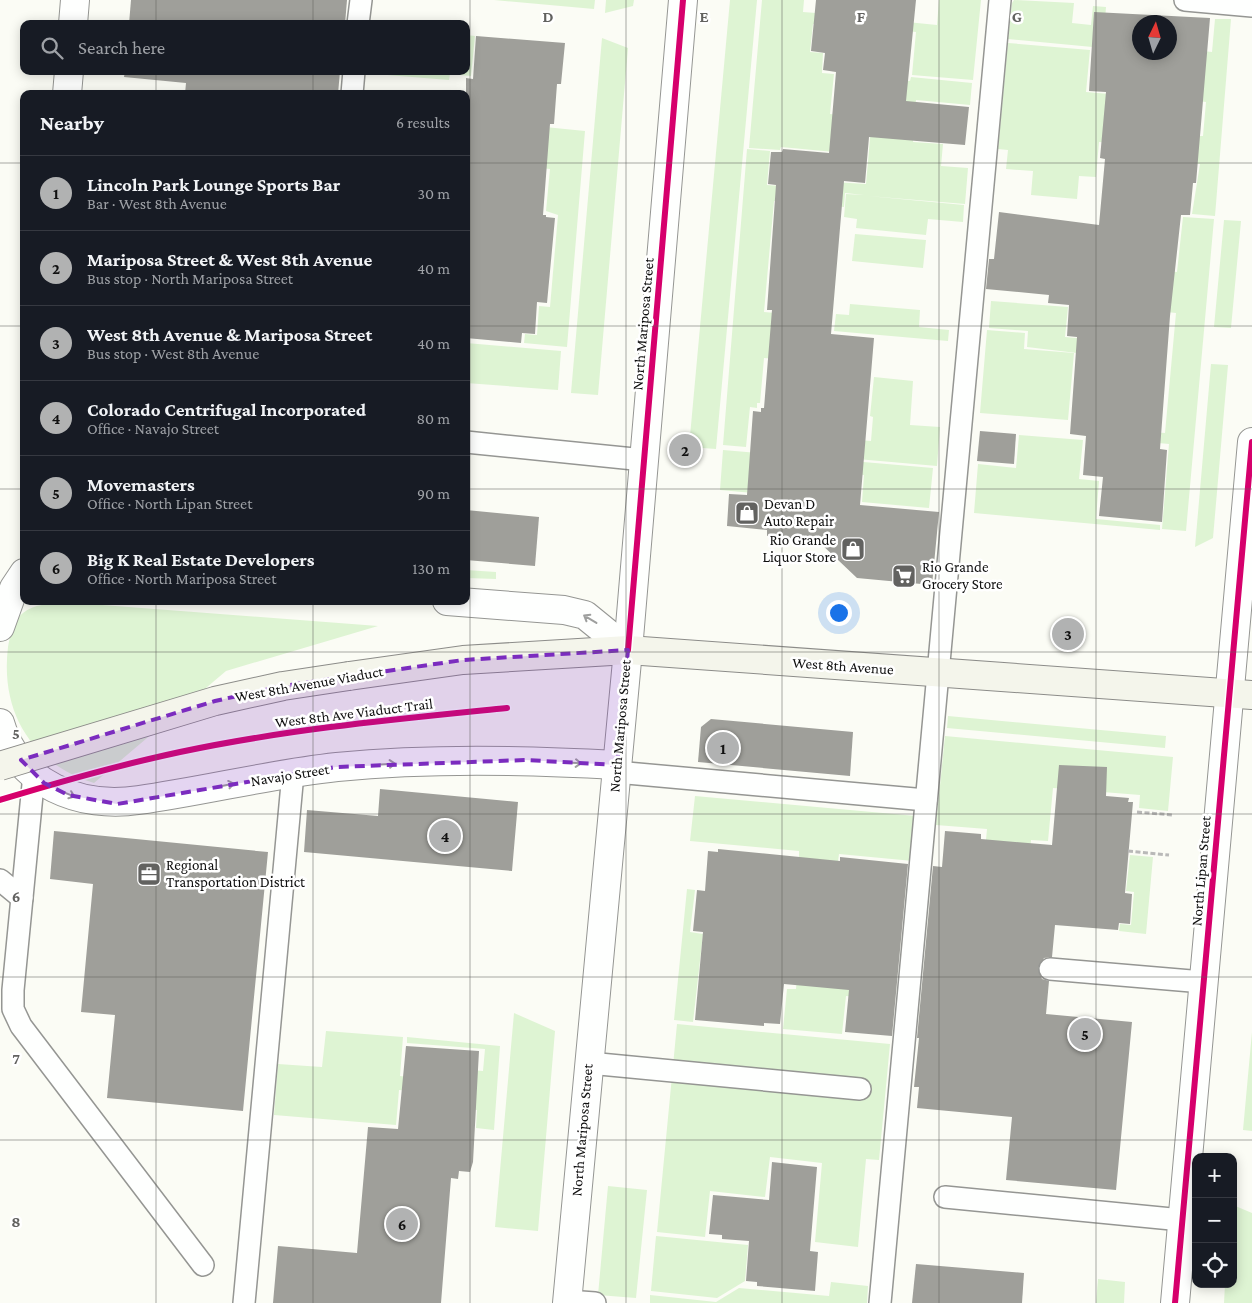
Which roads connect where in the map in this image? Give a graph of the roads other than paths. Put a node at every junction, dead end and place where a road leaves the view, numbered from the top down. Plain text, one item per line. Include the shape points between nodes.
1 (75, 0) edge
2 (360, 0) edge
3 (683, 0) edge
4 (1000, 0) edge
5 (1185, 0) edge
6 (1252, 6) edge
7 (73, 20) edge
8 (358, 20) edge
9 (69, 75) edge
10 (354, 75) edge
11 (67, 90) edge
12 (352, 90) edge
13 (470, 442) edge
14 (1252, 442) edge
15 (644, 460) junction
16 (20, 579) edge
17 (470, 603) edge
18 (0, 627) edge
19 (628, 650) junction
20 (938, 672) junction
21 (1241, 694) edge
22 (0, 723) edge
23 (0, 766) edge
24 (616, 769) junction
25 (293, 773) junction
26 (34, 774) junction
27 (926, 800) junction
28 (0, 880) edge
29 (22, 898) junction
30 (1050, 969) dead end
31 (1204, 982) junction
32 (588, 1064) junction
33 (860, 1089) dead end
34 (945, 1197) dead end
35 (1182, 1220) junction
36 (203, 1265) dead end
37 (567, 1302) edge
38 (244, 1303) edge
39 (595, 1303) edge
40 (880, 1303) edge
41 (1175, 1303) edge

1 - 7 street
2 - 8 lane
3 - 15 street, North Mariposa Street
4 - 20 lane
5 - 6 lane
9 - 11 street
10 - 12 lane
13 - 15 lane
14 - 21 street, North Lipan Street
15 - 19 street, North Mariposa Street
16 - 18 street
19 -> 17 street via 585,615 564,610
19 - 20 main road, West 8th Avenue
19 - 23 main road, West 8th Avenue Viaduct, bridge via 463,660 283,686 215,701
19 - 24 street, North Mariposa Street
20 - 21 main road, West 8th Avenue
20 - 27 lane
21 - 31 street, North Lipan Street
22 - 26 street, Navajo Street via 10,746
25 -> 24 street, Navajo Street via 336,767 525,760
24 - 27 lane
24 - 32 street, North Mariposa Street
26 -> 25 street, Navajo Street via 68,795 117,804
25 - 38 lane
26 - 29 lane
27 - 40 lane
28 - 29 lane
29 - 36 lane via 13,990 13,1009 21,1026
30 - 31 lane
31 - 35 street, North Lipan Street
32 - 33 lane
32 - 37 street, North Mariposa Street
34 - 35 lane
35 - 41 street, North Lipan Street
37 - 39 lane

